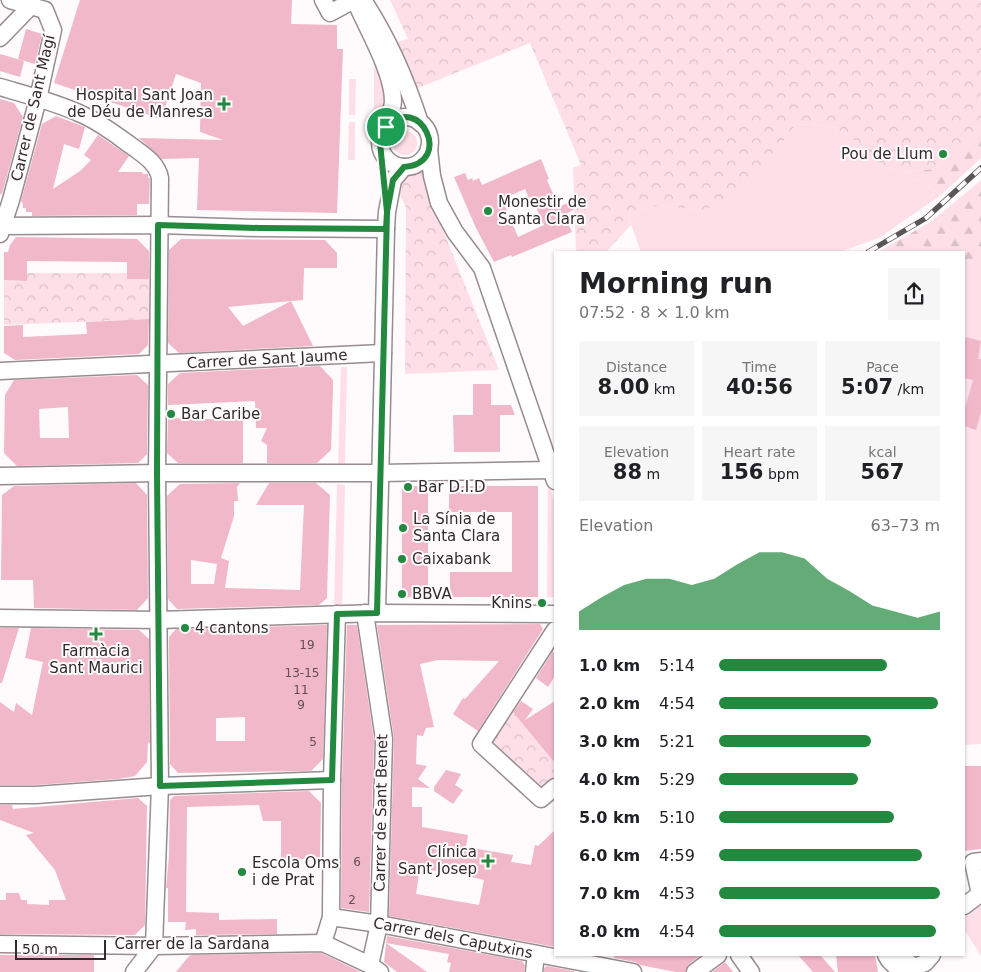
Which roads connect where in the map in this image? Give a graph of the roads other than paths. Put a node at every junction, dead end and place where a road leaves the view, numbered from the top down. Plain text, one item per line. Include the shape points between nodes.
1 (10, 0) edge
2 (359, 1) edge
3 (327, 7) edge
4 (38, 8) junction
5 (0, 38) edge
6 (0, 87) edge
7 (38, 99) junction
8 (420, 123) junction
9 (386, 127) junction
10 (380, 146) junction
11 (429, 149) junction
12 (404, 167) junction
13 (387, 212) junction
14 (158, 225) junction
15 (1, 229) edge
16 (386, 229) junction
17 (384, 353) junction
18 (159, 365) junction
19 (0, 371) edge
20 (550, 450) edge
21 (157, 473) junction
22 (380, 473) junction
23 (0, 476) edge
24 (553, 476) edge
25 (371, 613) junction
26 (337, 614) junction
27 (554, 614) edge
28 (0, 618) edge
29 (158, 620) junction
30 (554, 632) edge
31 (332, 780) junction
32 (160, 786) junction
33 (554, 788) edge
34 (0, 795) edge
35 (978, 861) edge
36 (979, 882) edge
37 (965, 905) edge
38 (331, 917) junction
39 (379, 924) junction
40 (323, 943) junction
41 (0, 944) edge
42 (154, 946) junction
43 (536, 954) junction
44 (717, 956) edge
45 (740, 956) edge
46 (887, 956) edge
47 (900, 956) edge
48 (931, 956) edge
49 (375, 969) edge
50 (134, 972) edge
51 (534, 972) edge
52 (633, 972) edge
53 (695, 972) edge
54 (750, 972) edge
55 (901, 972) edge

1 - 4 street
2 - 3 street
2 - 8 street via 380,26 410,92
2 - 9 street via 390,84 392,105
4 - 5 street
4 - 7 street, Carrer de Sant Magí via 53,30
6 - 7 street
7 - 14 street via 81,114 147,158 159,171
7 - 15 street, Carrer de Sant Magí
8 - 9 street via 404,117
8 - 11 street via 429,134
9 - 10 street
10 - 12 street via 389,161
10 - 13 street
11 - 12 street via 420,162
11 - 20 street via 439,203 455,232 482,268
12 - 13 street via 393,180
13 - 16 street, Carrer de Sant Benet
14 - 15 street
14 - 16 street
14 - 18 street
16 - 17 street, Carrer de Sant Benet
17 - 18 street, Carrer de Sant Jaume
17 - 22 street, Carrer de Sant Benet
18 - 19 street, Carrer de Sant Jaume
18 - 21 street
20 - 24 street
21 - 22 street
21 - 23 street
21 - 29 street
22 - 24 street
22 - 25 street, Carrer de Sant Benet
25 - 26 street
25 - 27 street
25 - 39 street, Carrer de Sant Benet via 384,739
26 - 29 street
26 - 31 street
28 - 29 street
29 - 32 street
30 - 33 street via 481,744 541,799
31 - 32 street
31 - 38 street
32 - 34 street
32 - 42 street
35 - 36 street via 973,865
36 - 37 street via 980,894
38 - 39 street, Carrer dels Caputxins
38 - 40 street
39 - 43 street, Carrer dels Caputxins
39 - 49 street, Carrer de Sant Benet
40 - 42 street, Carrer de la Sardana
40 - 49 street
41 - 42 street, Carrer de la Sardana
42 - 50 street
43 - 51 street
43 - 52 street, Carrer dels Caputxins
44 - 53 street
45 - 54 street
46 - 55 street
47 - 48 street via 914,967 925,963

